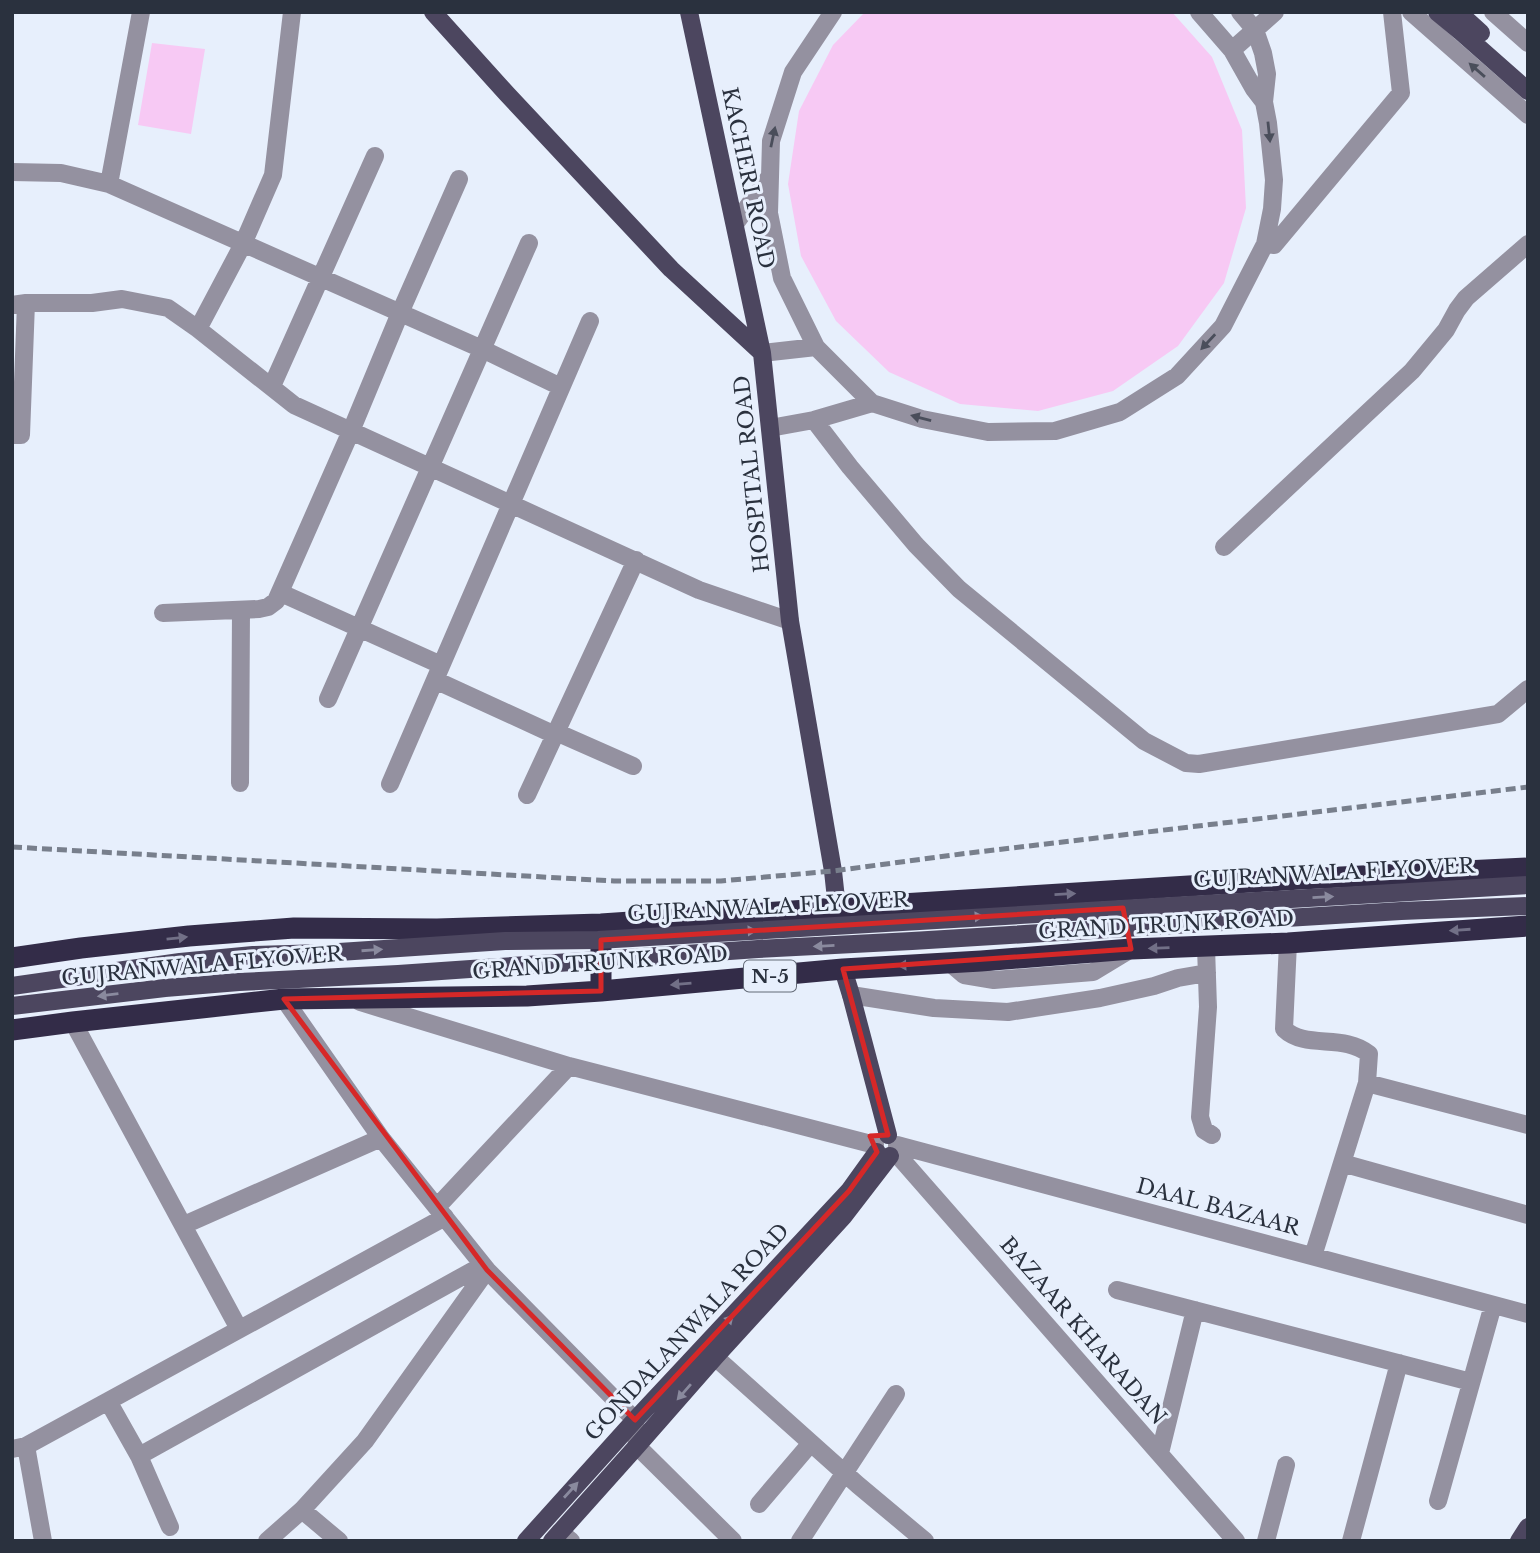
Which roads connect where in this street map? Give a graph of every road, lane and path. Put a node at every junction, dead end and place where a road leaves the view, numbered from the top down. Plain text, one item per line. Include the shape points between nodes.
1 (141, 12) edge
2 (292, 12) edge
3 (433, 12) edge
4 (689, 12) edge
5 (833, 12) edge
6 (1240, 12) edge
7 (1275, 12) edge
8 (1392, 12) edge
9 (1411, 12) edge
10 (1437, 12) edge
11 (1493, 12) edge
12 (1204, 14) edge
13 (1462, 21) edge
14 (1255, 30) junction
15 (1528, 43) edge
16 (1232, 50) junction
17 (1528, 76) edge
18 (1528, 91) edge
19 (1265, 102) junction
20 (1528, 115) edge
21 (375, 156) dead end
22 (12, 172) edge
23 (770, 176) junction
24 (459, 179) dead end
25 (109, 184) junction
26 (735, 224) junction
27 (529, 243) dead end
28 (243, 244) junction
29 (1265, 244) junction
30 (1528, 244) edge
31 (321, 278) junction
32 (19, 304) edge
33 (400, 313) junction
34 (590, 321) dead end
35 (198, 329) junction
36 (816, 347) junction
37 (482, 349) junction
38 (762, 353) junction
39 (272, 386) junction
40 (562, 387) junction
41 (872, 403) junction
42 (814, 420) junction
43 (770, 428) junction
44 (351, 431) junction
45 (12, 435) edge
46 (430, 468) junction
47 (511, 503) junction
48 (1224, 547) dead end
49 (636, 561) junction
50 (281, 593) junction
51 (241, 610) junction
52 (163, 613) dead end
53 (790, 621) junction
54 (360, 629) junction
55 (438, 673) junction
56 (1528, 690) edge
57 (327, 699) dead end
58 (555, 734) junction
59 (633, 766) dead end
60 (240, 783) dead end
61 (390, 784) dead end
62 (527, 795) dead end
63 (1528, 868) edge
64 (1528, 885) edge
65 (1120, 890) junction
66 (1528, 906) edge
67 (837, 908) junction
68 (601, 924) junction
69 (1528, 926) edge
70 (1288, 943) junction
71 (1206, 947) junction
72 (1131, 949) junction
73 (12, 958) edge
74 (843, 969) junction
75 (1207, 974) junction
76 (12, 986) edge
77 (601, 992) junction
78 (851, 995) junction
79 (349, 998) junction
80 (284, 999) junction
81 (12, 1006) edge
82 (73, 1022) junction
83 (12, 1030) edge
84 (569, 1066) junction
85 (1367, 1083) junction
86 (1528, 1125) edge
87 (1212, 1135) dead end
88 (381, 1138) junction
89 (887, 1148) junction
90 (1342, 1163) junction
91 (441, 1212) junction
92 (1528, 1215) edge
93 (184, 1225) junction
94 (1313, 1256) junction
95 (485, 1268) junction
96 (1117, 1290) dead end
97 (1493, 1305) junction
98 (1195, 1310) junction
99 (1528, 1314) edge
100 (239, 1329) junction
101 (715, 1357) junction
102 (1399, 1363) junction
103 (1471, 1382) junction
104 (896, 1394) dead end
105 (108, 1401) junction
106 (635, 1420) junction
107 (811, 1443) junction
108 (19, 1447) edge
109 (638, 1447) junction
110 (1160, 1453) junction
111 (139, 1456) junction
112 (1286, 1465) dead end
113 (843, 1472) junction
114 (1438, 1501) dead end
115 (759, 1504) dead end
116 (302, 1510) junction
117 (170, 1527) dead end
118 (1528, 1527) edge
119 (561, 1538) edge
120 (43, 1541) edge
121 (267, 1541) edge
122 (339, 1541) edge
123 (526, 1541) edge
124 (733, 1541) edge
125 (800, 1541) edge
126 (925, 1541) edge
127 (1236, 1541) edge
128 (1266, 1541) edge
129 (1351, 1541) edge
130 (1519, 1541) edge

1 - 25 street
2 - 28 street via 273,175
3 - 38 main road, HOSPITAL ROAD via 671,269
4 - 26 main road, KACHERI ROAD
23 -> 5 street via 771,141 793,72
6 - 14 street
7 - 14 street
8 - 29 street via 1401,93 1275,245
20 -> 9 street
10 - 13 main road
11 - 15 street
12 - 16 street
13 - 17 main road
13 - 18 main road
14 - 16 street
14 - 19 street via 1267,74
16 - 19 street
19 -> 29 street via 1274,180
21 - 31 street
22 - 25 street via 61,173
23 - 26 street
23 - 36 street via 769,213 782,278
24 - 33 street
25 - 28 street
26 - 38 main road, KACHERI ROAD
27 - 37 street
28 - 31 street
28 - 35 street
29 -> 41 street via 1223,326 1178,376 1120,412 1055,431 988,432
30 - 48 street via 1466,298 1447,330 1412,371
31 - 33 street
31 - 39 street
32 - 35 street via 122,299 168,308
32 - 45 street via 21,435
33 - 37 street
33 - 44 street
34 - 40 street
35 - 39 street
36 - 38 street
36 - 41 street
37 - 40 street
37 - 46 street
38 - 43 main road, HOSPITAL ROAD
39 - 44 street via 294,405
40 - 47 street
41 - 42 street
42 - 43 street
42 - 56 street via 916,545 959,589 1144,741 1185,763 1498,714
43 - 53 main road, HOSPITAL ROAD
44 - 46 street
44 - 50 street
46 - 47 street
46 - 54 street
47 - 49 street
47 - 55 street
49 - 53 street via 699,590
49 - 58 street
50 - 51 street via 268,607
50 - 54 street
51 - 52 street
51 - 60 street
53 - 67 main road, HOSPITAL ROAD
54 - 55 street
54 - 57 street
55 - 58 street
55 - 61 street
58 - 59 street
58 - 62 street
63 - 65 highway, GRAND TRUNK ROAD
76 -> 64 main road, GUJRANWALA FLYOVER, bridge via 253,955 598,940
67 -> 65 highway, GRAND TRUNK ROAD
65 - 72 highway
66 -> 81 main road, GUJRANWALA FLYOVER, bridge via 239,982
67 - 68 highway, GRAND TRUNK ROAD
73 -> 68 highway, GRAND TRUNK ROAD via 81,947 294,928
68 - 77 highway
69 -> 70 highway, GRAND TRUNK ROAD / N-5
70 - 71 highway, GRAND TRUNK ROAD / N-5
70 - 85 street via 1284,1030 1301,1039 1347,1043 1364,1050 1369,1054
71 -> 72 highway, GRAND TRUNK ROAD / N-5
71 - 75 street
72 -> 74 highway, GRAND TRUNK ROAD / N-5
74 -> 77 highway, GRAND TRUNK ROAD / N-5
74 - 78 main road
75 - 78 street via 1100,998 1008,1012 934,1008
75 - 87 street via 1200,1122
77 - 79 highway, GRAND TRUNK ROAD / N-5
78 - 89 main road
79 - 80 highway, GRAND TRUNK ROAD / N-5
79 - 84 street, DAAL BAZAAR
80 - 82 highway, GRAND TRUNK ROAD / N-5
80 - 88 street
82 - 83 highway, GRAND TRUNK ROAD / N-5
82 - 93 street
84 - 89 street, DAAL BAZAAR
84 - 91 street
85 - 86 street
85 - 90 street
88 - 91 street
88 - 93 street
89 - 94 street, DAAL BAZAAR
89 - 101 main road, GONDALANWALA ROAD via 843,1217
106 -> 89 main road, GONDALANWALA ROAD
89 - 110 street, BAZAAR KHARADAN
90 - 92 street
90 - 94 street
91 - 95 street
91 - 100 street
93 - 100 street
94 - 97 street, DAAL BAZAAR
95 - 106 street
95 - 111 street
95 - 116 street via 366,1441
96 - 98 street
97 - 99 street, DAAL BAZAAR
97 - 103 street
98 - 102 street
98 - 110 street
100 - 105 street
101 - 107 street
101 -> 109 main road, GONDALANWALA ROAD
102 - 103 street
102 - 129 street
103 - 114 street
104 - 113 street
105 - 108 street
105 - 111 street
106 - 109 street
123 -> 106 main road, GONDALANWALA ROAD
107 - 113 street
107 - 115 street
108 - 120 street
109 - 119 main road, GONDALANWALA ROAD
109 - 124 street
110 - 127 street, BAZAAR KHARADAN
111 - 117 street
112 - 128 street
113 - 125 street
113 - 126 street
116 - 121 street
116 - 122 street
118 - 130 main road

